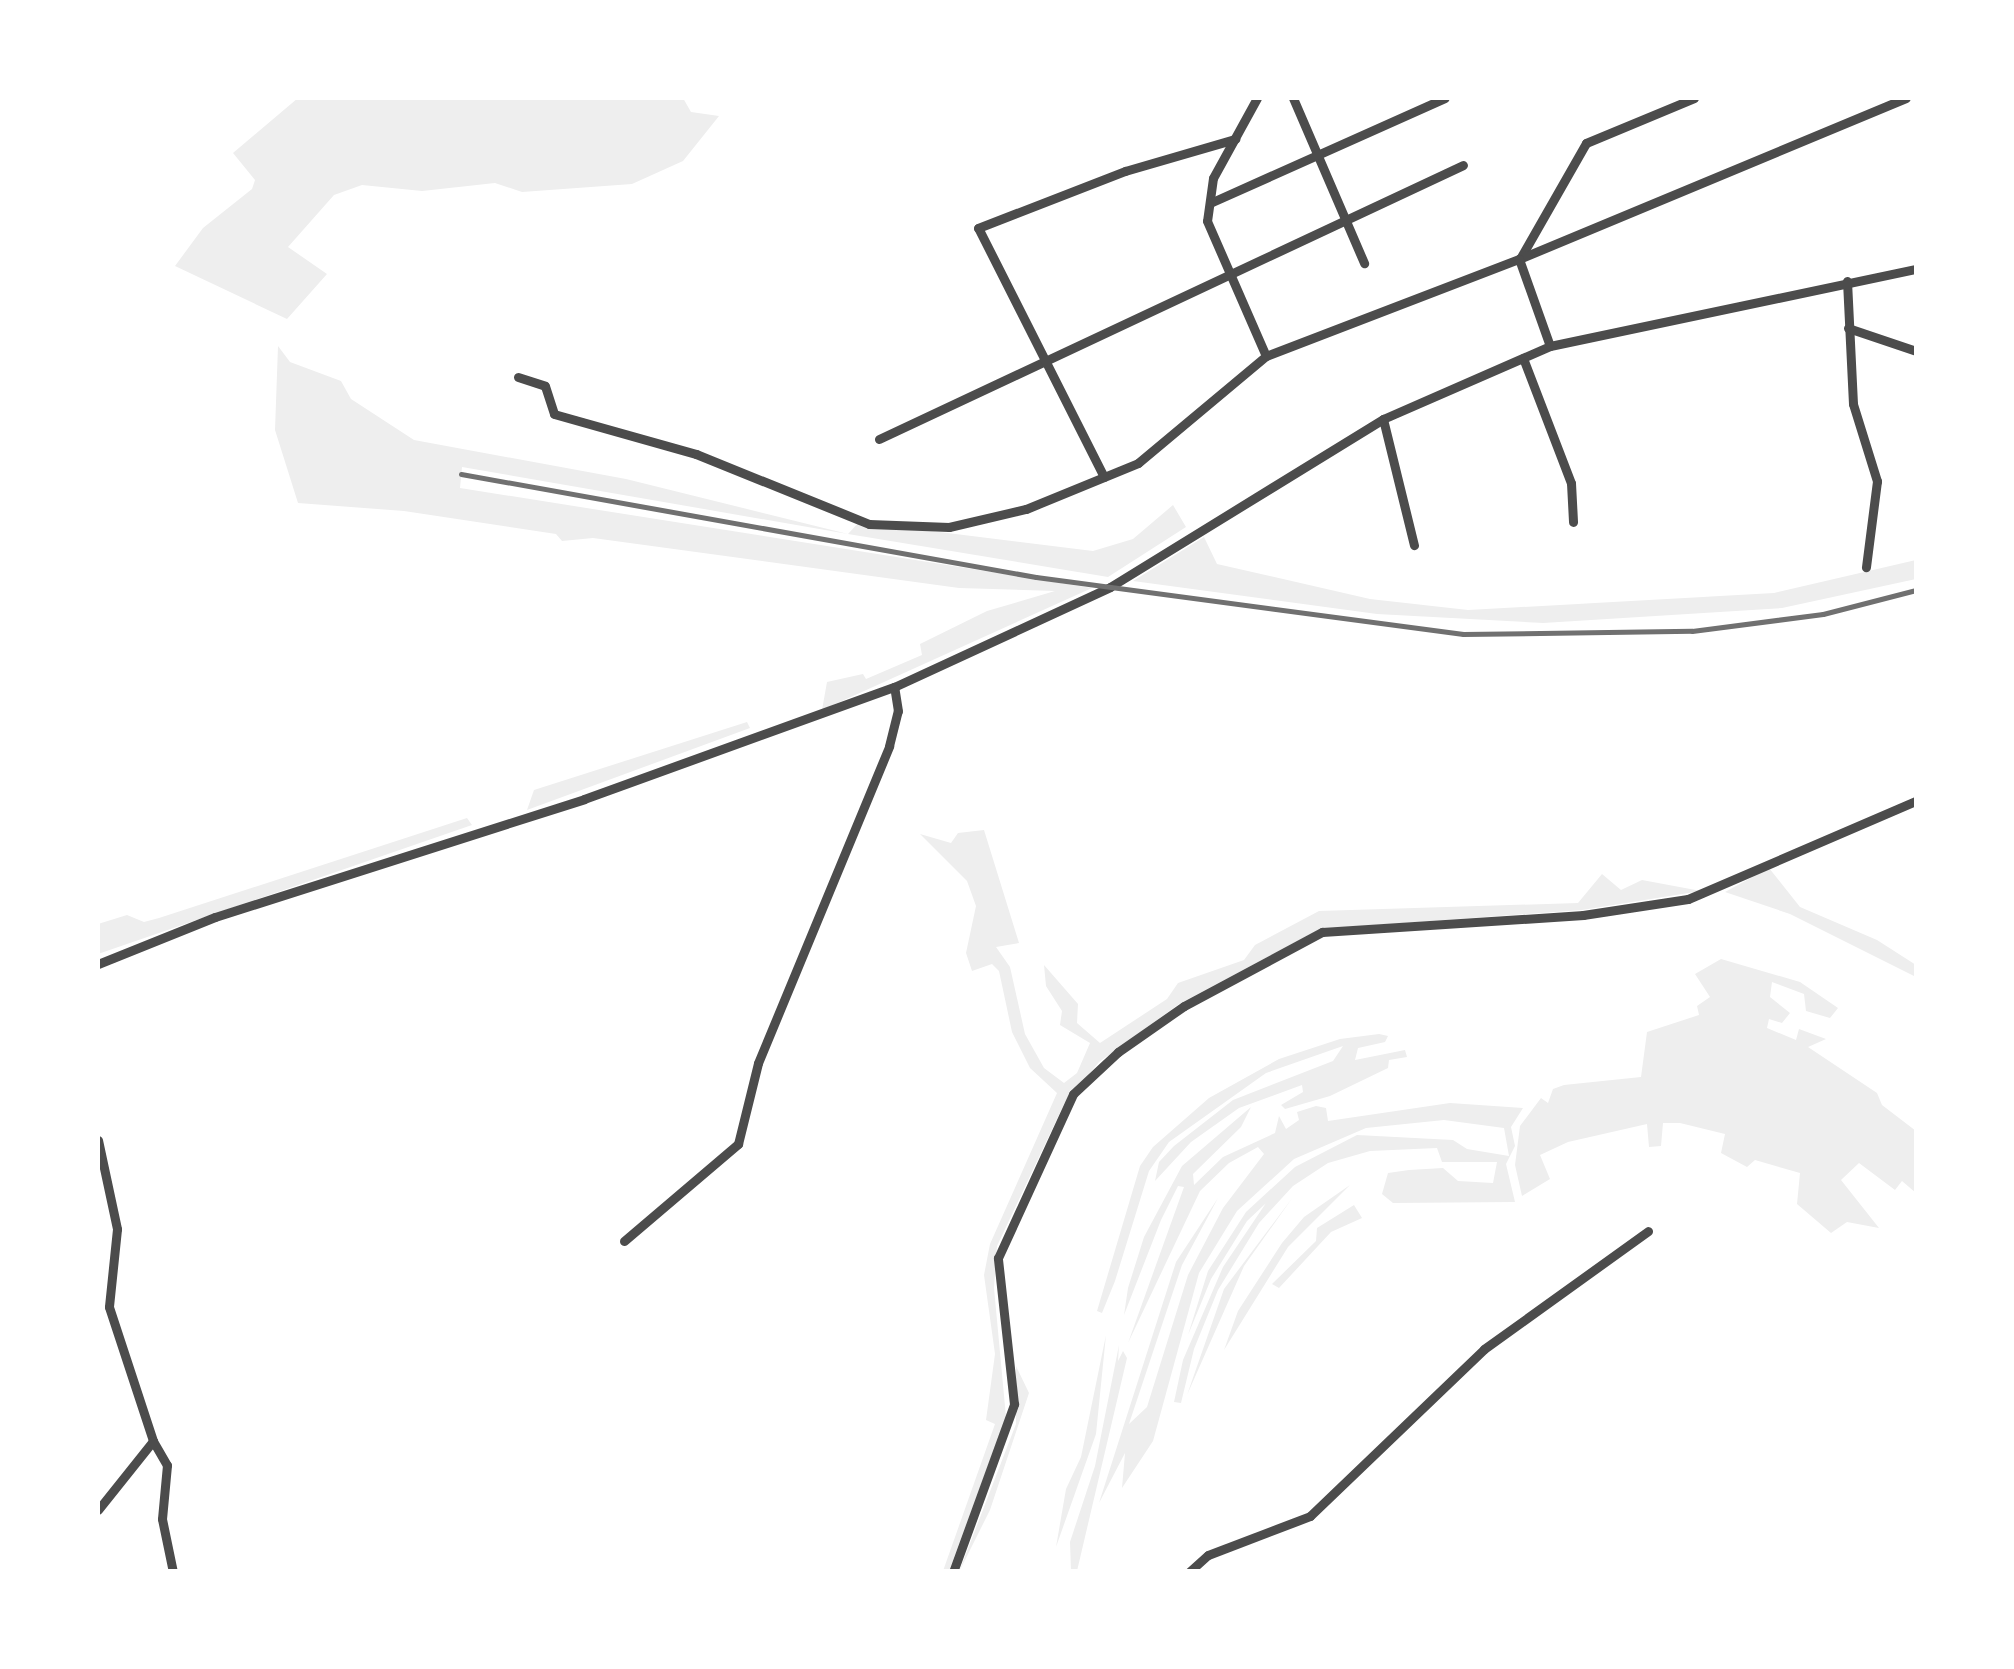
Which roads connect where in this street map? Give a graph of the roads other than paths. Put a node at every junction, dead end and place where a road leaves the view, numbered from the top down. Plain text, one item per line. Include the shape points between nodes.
1 (1257, 98) edge
2 (1296, 98) edge
3 (1445, 98) edge
4 (1906, 98) edge
5 (1688, 99) edge
6 (1234, 139) junction
7 (1317, 154) junction
8 (1463, 165) dead end
9 (1210, 203) junction
10 (1345, 220) junction
11 (1519, 259) junction
12 (1364, 263) dead end
13 (1916, 269) edge
14 (1225, 272) junction
15 (1847, 281) junction
16 (1848, 328) junction
17 (1550, 346) junction
18 (1916, 351) edge
19 (1266, 356) junction
20 (1045, 358) junction
21 (1523, 358) junction
22 (518, 377) dead end
23 (1383, 419) junction
24 (878, 439) dead end
25 (1104, 477) junction
26 (1573, 522) dead end
27 (1414, 545) dead end
28 (1866, 567) dead end
29 (894, 687) junction
30 (1916, 801) edge
31 (98, 964) edge
32 (98, 1140) edge
33 (1648, 1231) dead end
34 (624, 1242) dead end
35 (153, 1442) junction
36 (98, 1510) edge
37 (173, 1572) edge
38 (953, 1572) edge
39 (1189, 1572) edge

1 - 6 street
2 - 7 street
3 - 7 street
4 - 11 street
5 - 11 street via 1586,143
6 - 9 street via 1213,178
6 - 20 street via 1125,170 978,228
7 - 9 street
7 - 10 street
8 - 10 street
9 - 14 street via 1207,221
10 - 12 street
10 - 14 street
11 - 17 street
11 - 19 street
13 - 15 street
14 - 19 street
14 - 20 street
15 - 16 street
15 - 17 street
16 - 18 street
16 - 28 street via 1853,404 1877,480
17 - 21 street
19 - 25 street via 1138,463
20 - 24 street
20 - 25 street
21 - 23 street
21 - 26 street via 1570,484
22 - 25 street via 546,386 554,414 696,454 869,524 949,527 985,521
23 - 27 street
23 - 29 street via 1110,586
29 - 31 street via 584,800 214,917
29 - 34 street via 898,712 889,746 758,1063 738,1144
30 - 38 street via 1688,899 1637,902 1583,916 1322,932 1130,1042 1073,1094 1004,1241 998,1283 1014,1404
32 - 35 street via 117,1228 109,1307
33 - 39 street via 1484,1349 1310,1516 1208,1555
35 - 36 street
35 - 37 street via 168,1466 162,1519

